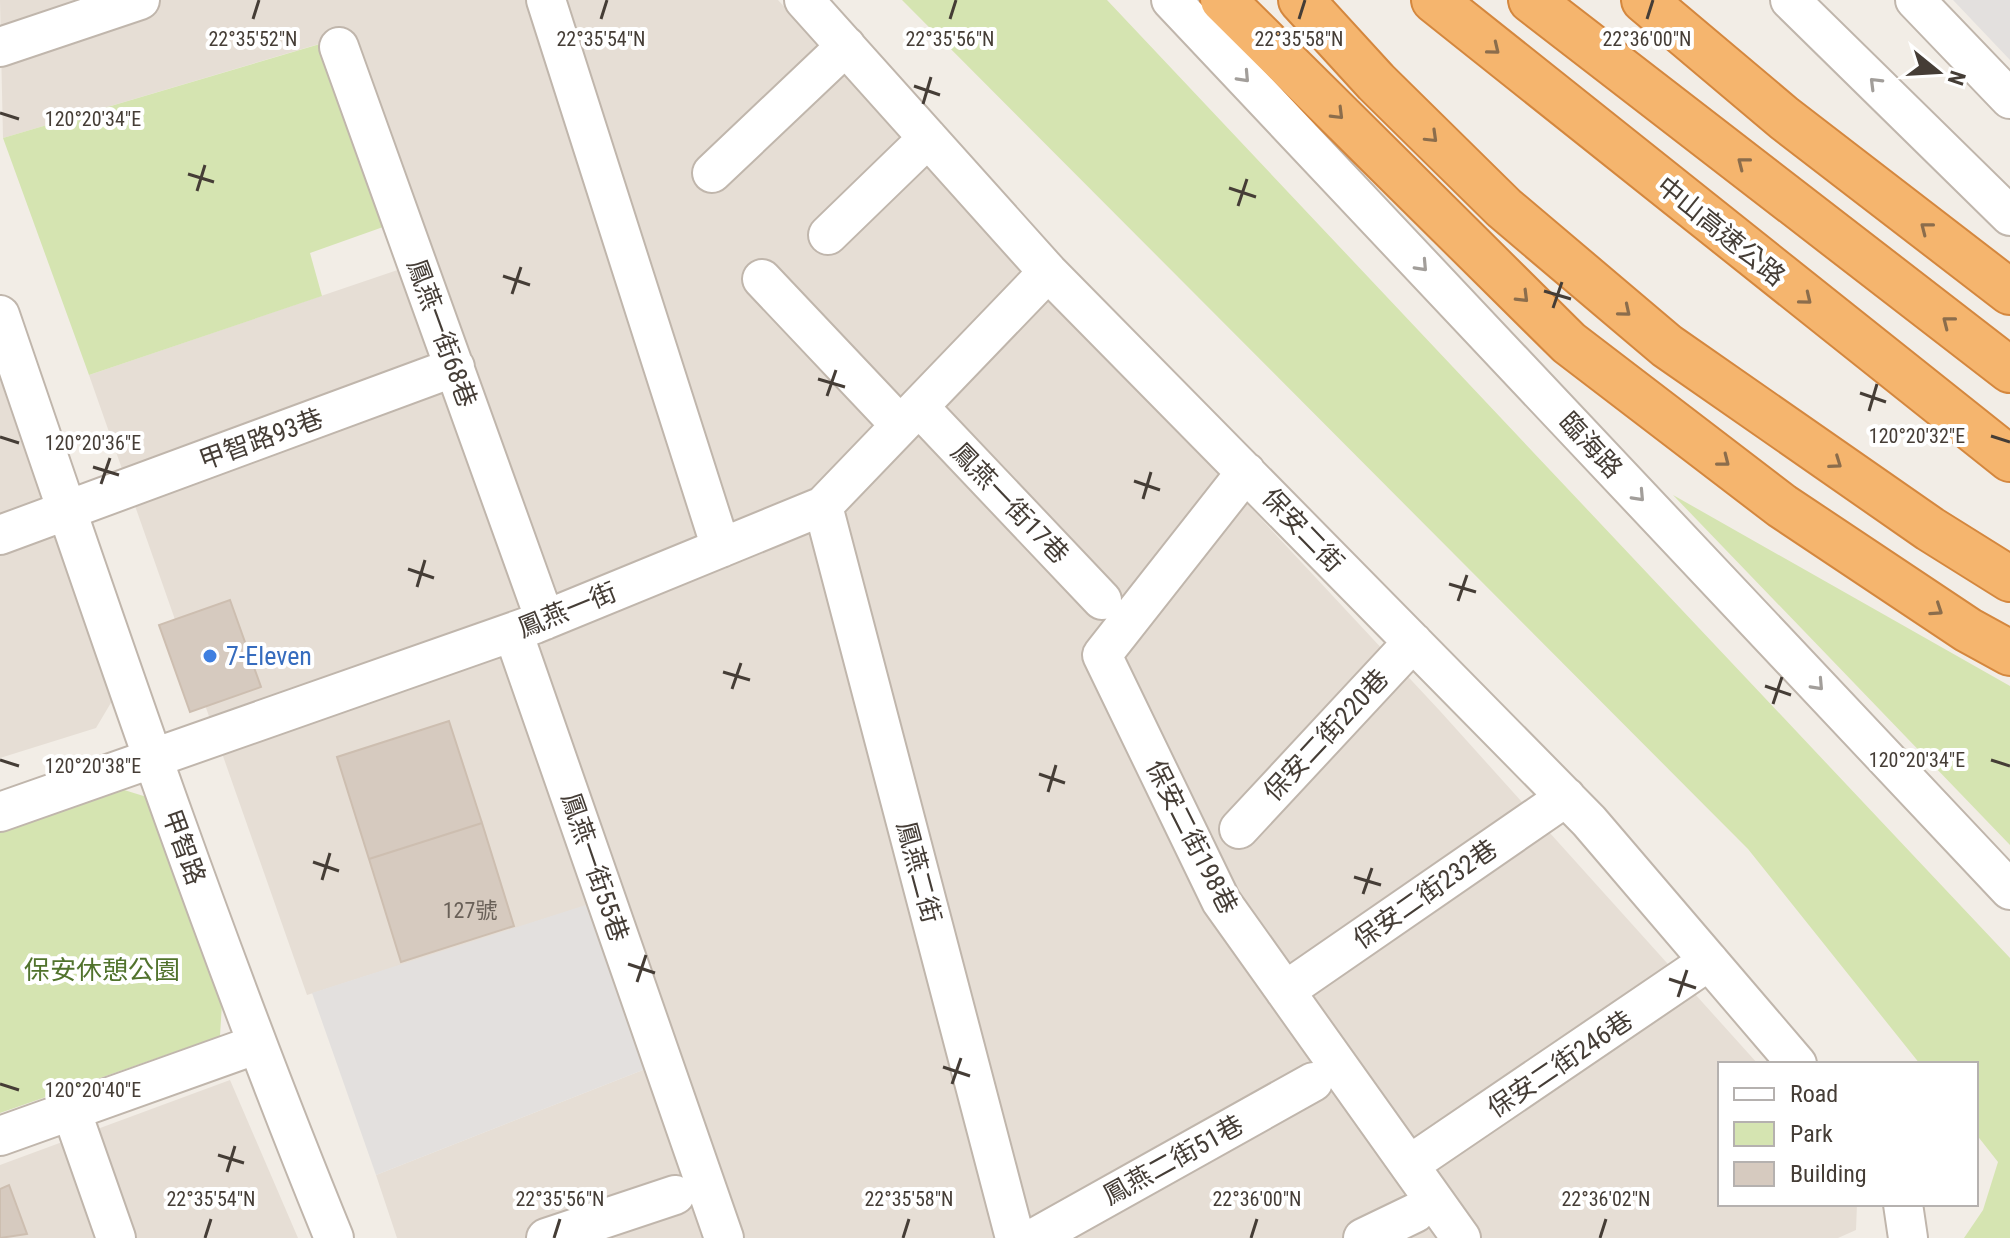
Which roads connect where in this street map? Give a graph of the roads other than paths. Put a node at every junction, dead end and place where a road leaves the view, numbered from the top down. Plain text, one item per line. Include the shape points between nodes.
1 (140, 0) edge
2 (546, 0) edge
3 (804, 0) edge
4 (1171, 0) edge
5 (1223, 0) edge
6 (1301, 0) edge
7 (1434, 0) edge
8 (1531, 0) edge
9 (1644, 0) edge
10 (1790, 0) edge
11 (1915, 0) edge
12 (846, 46) junction
13 (0, 47) edge
14 (339, 47) dead end
15 (2010, 99) edge
16 (928, 138) junction
17 (712, 173) dead end
18 (2010, 216) edge
19 (828, 235) dead end
20 (1048, 272) junction
21 (762, 279) dead end
22 (2010, 292) edge
23 (0, 315) edge
24 (455, 367) junction
25 (2010, 370) edge
26 (910, 416) junction
27 (2010, 459) edge
28 (1246, 472) junction
29 (823, 506) junction
30 (67, 511) junction
31 (0, 535) edge
32 (721, 548) junction
33 (2010, 579) edge
34 (1102, 600) dead end
35 (529, 626) junction
36 (1413, 642) junction
37 (2010, 653) edge
38 (153, 761) junction
39 (1566, 797) junction
40 (0, 812) edge
41 (1239, 829) dead end
42 (2010, 890) edge
43 (1709, 961) junction
44 (1285, 991) junction
45 (255, 1045) junction
46 (1795, 1062) edge
47 (1313, 1082) dead end
48 (71, 1110) junction
49 (0, 1136) edge
50 (1409, 1165) junction
51 (675, 1195) dead end
52 (1903, 1206) edge
53 (1415, 1213) dead end
54 (116, 1238) edge
55 (334, 1238) edge
56 (546, 1238) edge
57 (724, 1238) edge
58 (1015, 1238) edge
59 (1034, 1238) edge
60 (1363, 1238) edge
61 (1461, 1238) edge
62 (1908, 1238) edge

1 - 13 street
2 - 32 street
3 - 12 street, 保安二街
4 -> 42 street, 臨海路
5 -> 37 highway via 1569,343 1782,506
6 -> 33 highway via 1504,208 1667,346
7 -> 27 highway, 中山高速公路
25 -> 8 highway
22 -> 9 highway via 1784,118
18 -> 10 street
11 - 15 street
12 - 16 street, 保安二街
12 - 17 street
14 - 24 street, 鳳燕一街68巷
16 - 19 street
16 - 20 street, 保安二街
20 - 26 street, 鳳燕一街
20 - 28 street, 保安二街
21 - 26 street, 鳳燕一街17巷
23 - 30 street, 甲智路
24 - 30 street, 甲智路93巷
24 - 35 street, 鳳燕一街68巷
26 - 29 street, 鳳燕一街
26 - 34 street, 鳳燕一街17巷
28 - 36 street, 保安二街
28 - 44 street, 保安二街198巷 via 1102,655 1221,901
29 - 32 street, 鳳燕一街
29 - 58 street, 鳳燕二街
30 - 31 street, 甲智路93巷
30 - 38 street, 甲智路
32 - 35 street, 鳳燕一街
35 - 38 street, 鳳燕一街
35 - 57 street, 鳳燕一街55巷
36 - 39 street, 保安二街
36 - 41 street, 保安二街220巷
38 - 40 street, 鳳燕一街
38 - 45 street, 甲智路
39 - 43 street, 保安二街
39 - 44 street, 保安二街232巷
43 - 46 street, 保安二街
43 - 50 street, 保安二街246巷
44 - 50 street, 保安二街198巷
45 - 48 street
45 - 55 street, 甲智路
47 - 59 street, 鳳燕二街51巷
48 - 49 street
48 - 54 street
50 - 61 street, 保安二街198巷
51 - 56 street
52 - 62 street
53 - 60 street

